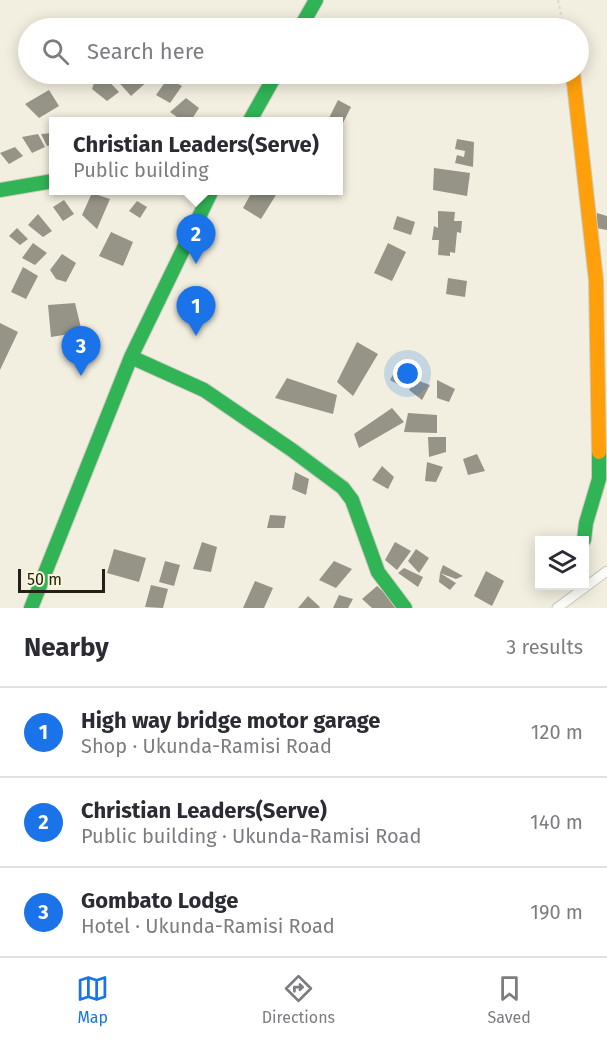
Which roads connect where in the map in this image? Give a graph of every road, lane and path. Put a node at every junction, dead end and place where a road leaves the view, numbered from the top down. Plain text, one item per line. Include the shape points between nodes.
1 (316, 0) edge
2 (558, 0) edge
3 (306, 18) edge
4 (562, 18) edge
5 (270, 84) edge
6 (574, 84) edge
7 (252, 117) edge
8 (49, 182) edge
9 (0, 190) edge
10 (210, 195) edge
11 (131, 357) junction
12 (584, 536) edge
13 (607, 570) edge
14 (589, 583) edge
15 (580, 590) edge
16 (31, 608) edge
17 (405, 608) edge
18 (557, 608) edge

1 - 3 main road
2 - 4 path
5 - 7 main road
6 - 12 main road via 596,280 599,479 586,516
8 - 9 main road
10 - 11 main road
11 - 16 main road
11 - 17 main road via 204,390 343,488 352,500 378,572
13 - 14 street
15 - 18 street

